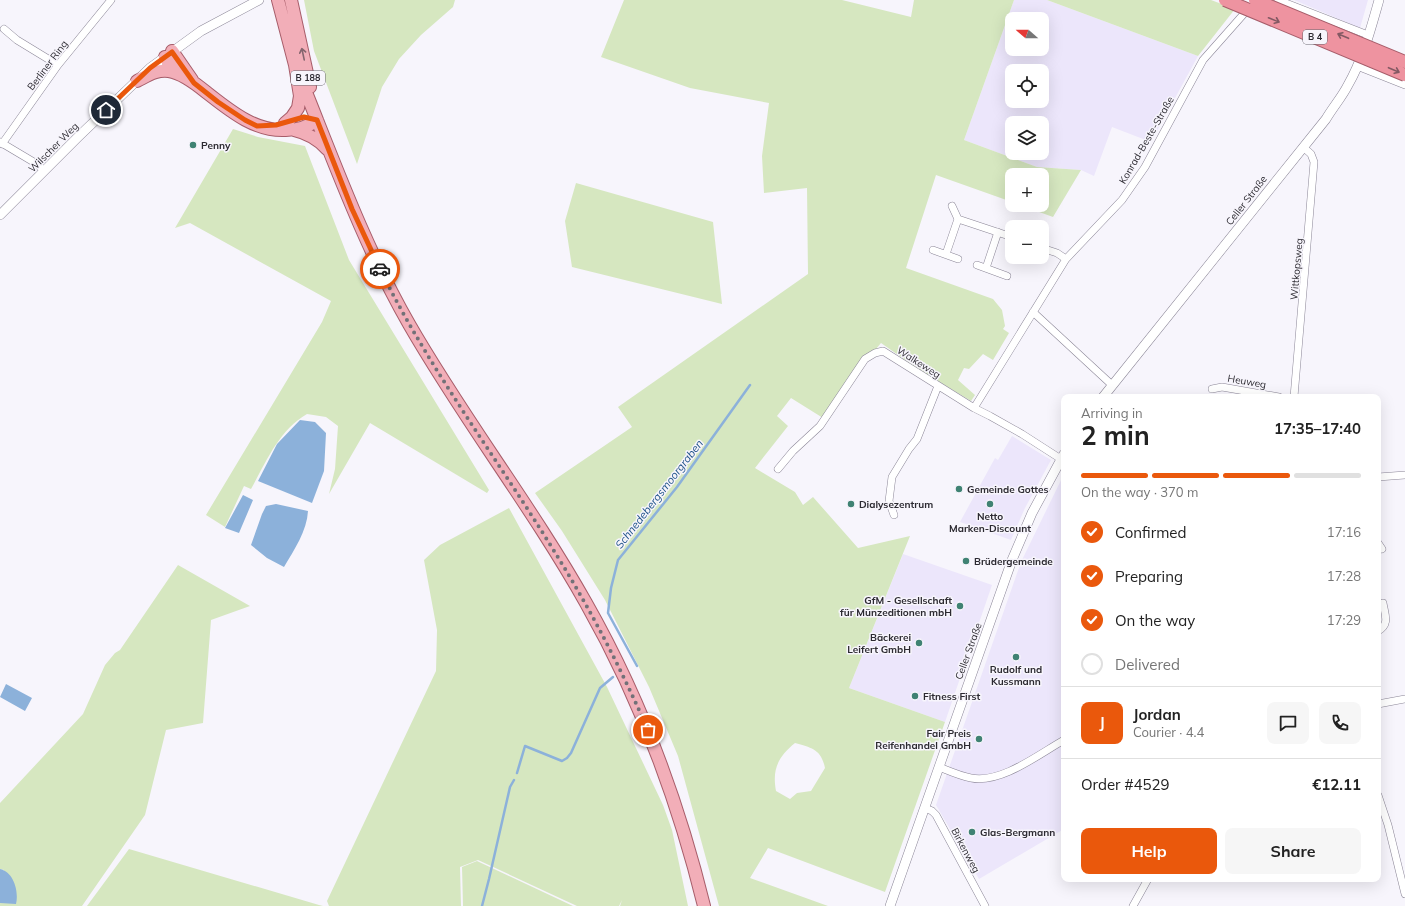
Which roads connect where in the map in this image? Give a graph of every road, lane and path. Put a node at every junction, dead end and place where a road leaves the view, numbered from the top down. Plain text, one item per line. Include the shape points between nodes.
1 (111, 0) edge
2 (259, 0) edge
3 (291, 0) edge
4 (1225, 0) edge
5 (1255, 0) edge
6 (1278, 0) edge
7 (1379, 0) edge
8 (278, 1) edge
9 (4, 29) dead end
10 (1368, 35) junction
11 (168, 54) junction
12 (1405, 62) edge
13 (58, 65) junction
14 (295, 65) junction
15 (1357, 66) junction
16 (180, 75) junction
17 (1405, 75) edge
18 (137, 81) junction
19 (194, 83) junction
20 (1405, 85) edge
21 (317, 120) junction
22 (289, 126) junction
23 (1, 143) edge
24 (1303, 147) junction
25 (328, 150) junction
26 (44, 171) junction
27 (952, 206) dead end
28 (0, 215) edge
29 (958, 219) junction
30 (998, 232) junction
31 (1005, 234) edge
32 (933, 250) dead end
33 (1049, 250) edge
34 (946, 254) junction
35 (958, 258) dead end
36 (1066, 259) junction
37 (977, 265) dead end
38 (986, 268) junction
39 (1007, 276) dead end
40 (1033, 312) junction
41 (1112, 385) junction
42 (938, 386) junction
43 (1212, 389) dead end
44 (1105, 394) edge
45 (1263, 394) edge
46 (1294, 394) edge
47 (974, 408) junction
48 (1061, 457) edge
49 (1061, 462) edge
50 (778, 469) dead end
51 (1405, 475) edge
52 (1381, 477) edge
53 (894, 515) dead end
54 (1383, 603) dead end
55 (1381, 629) edge
56 (1405, 699) edge
57 (1381, 703) edge
58 (1061, 742) edge
59 (939, 767) junction
60 (1381, 804) edge
61 (931, 811) junction
62 (1146, 882) edge
63 (1405, 894) edge
64 (704, 906) edge
65 (890, 906) edge
66 (985, 906) edge
67 (1133, 906) edge

1 - 13 street, Berliner Ring
2 - 11 street, Wilscher Weg via 201,31
21 -> 3 main road, B 188
4 -> 17 highway, B 4, bridge
12 -> 5 highway, B 4, bridge
5 - 36 street, Konrad-Beste-Straße via 1203,60 1148,160 1122,200
6 - 10 street
7 - 10 street, Celler Straße
8 - 14 main road, B 188
9 - 13 street
10 - 15 street, Celler Straße
11 - 16 main road via 172,68
11 - 18 street, Wilscher Weg
11 - 19 main road
13 - 23 street, Berliner Ring
14 - 21 main road, B 188
14 - 22 main road via 300,96 298,108
15 - 20 street
15 - 24 street, Celler Straße via 1338,101
16 - 18 main road via 160,71
16 - 19 main road
18 - 26 street, Wilscher Weg
19 - 22 main road via 218,102 257,126 274,130
21 - 22 main road via 307,126
21 - 25 main road, B 188
22 - 25 main road via 316,139
23 - 26 street via 38,164
24 - 41 street, Celler Straße
24 - 46 street, Wittkopsweg via 1311,154 1314,162
25 - 64 main road, B 188 via 352,209 408,321 457,402 559,558 632,692 671,790
26 - 28 street, Wilscher Weg
27 - 29 street
29 - 30 street
29 - 34 street
30 - 31 street
30 - 38 street
32 - 34 street
33 - 36 street
34 - 35 street
36 - 40 street, Konrad-Beste-Straße
37 - 38 street
38 - 39 street
40 - 41 street
40 - 47 street, Konrad-Beste-Straße
41 - 44 street, Celler Straße
42 - 47 street, Walkeweg
42 - 50 street, Walkeweg via 883,351 875,352 865,359 820,426
42 - 53 street via 917,439 892,478 889,501
43 - 45 street, Heuweg via 1222,386
47 - 48 street, Walkeweg
49 - 59 street, Celler Straße via 1032,513 1012,560
51 - 52 street
54 - 55 street via 1386,621
56 - 57 street
58 - 59 street via 1019,766 986,778 972,778
59 - 61 street, Celler Straße
60 - 63 street
61 - 65 street, Celler Straße
61 - 66 street, Birkenweg
62 - 67 street

